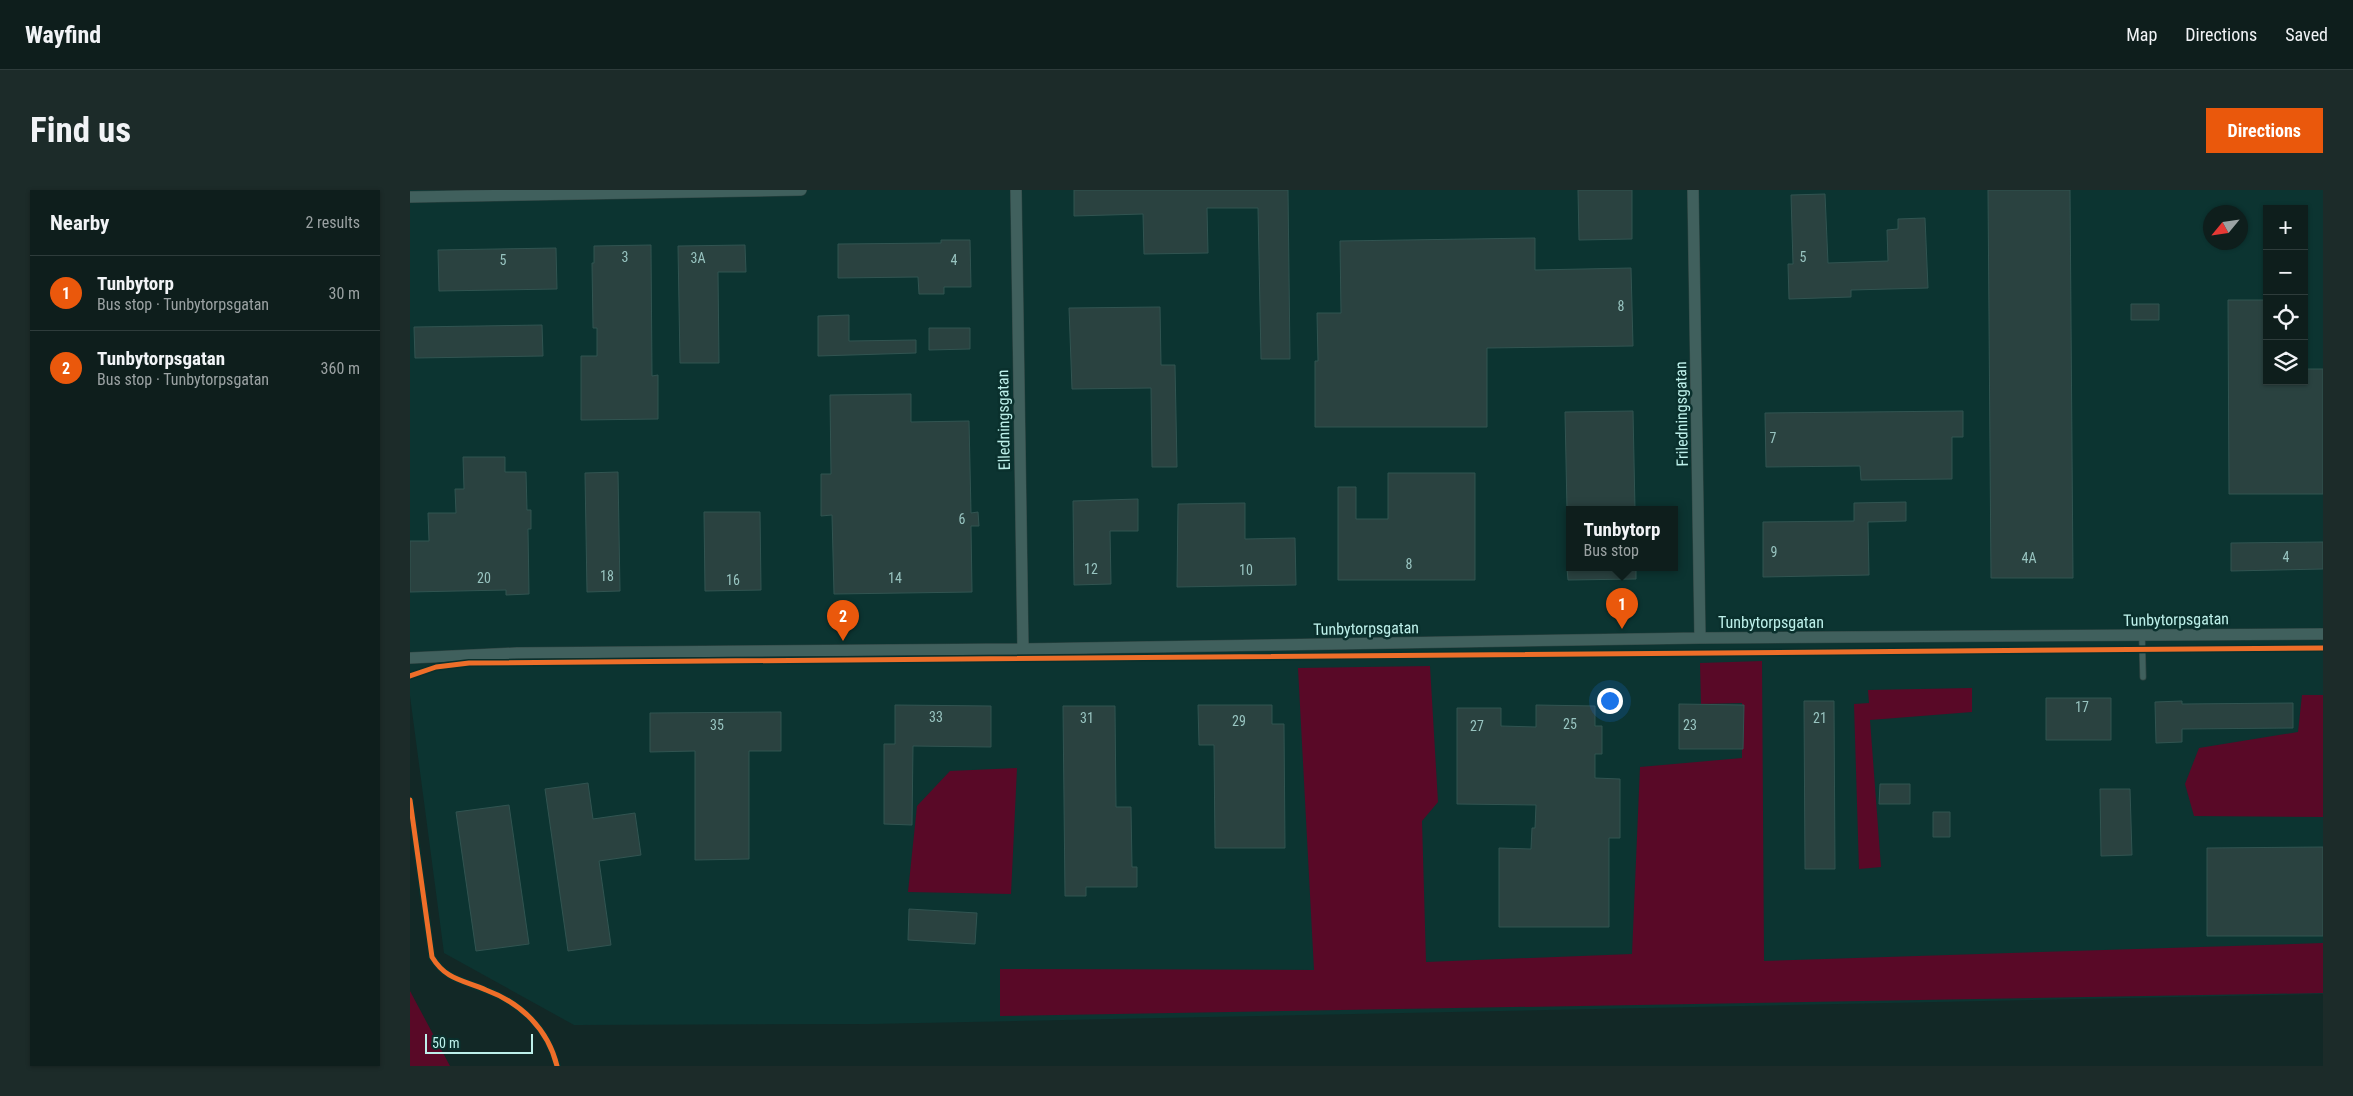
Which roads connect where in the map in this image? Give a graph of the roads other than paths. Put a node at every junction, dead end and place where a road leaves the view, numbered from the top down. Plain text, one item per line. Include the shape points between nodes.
1 (801, 190) edge
2 (1016, 190) edge
3 (1693, 190) edge
4 (702, 191) edge
5 (410, 197) edge
6 (2323, 634) edge
7 (2142, 636) junction
8 (1700, 638) junction
9 (1023, 649) junction
10 (410, 658) edge
11 (2143, 677) dead end

1 - 4 street
2 - 9 street, Elledningsgatan
3 - 8 street, Friledningsgatan
4 - 5 street
6 - 7 street, Tunbytorpsgatan
7 - 8 street, Tunbytorpsgatan
7 - 11 lane
8 - 9 street, Tunbytorpsgatan
9 - 10 street, Tunbytorpsgatan via 533,653

